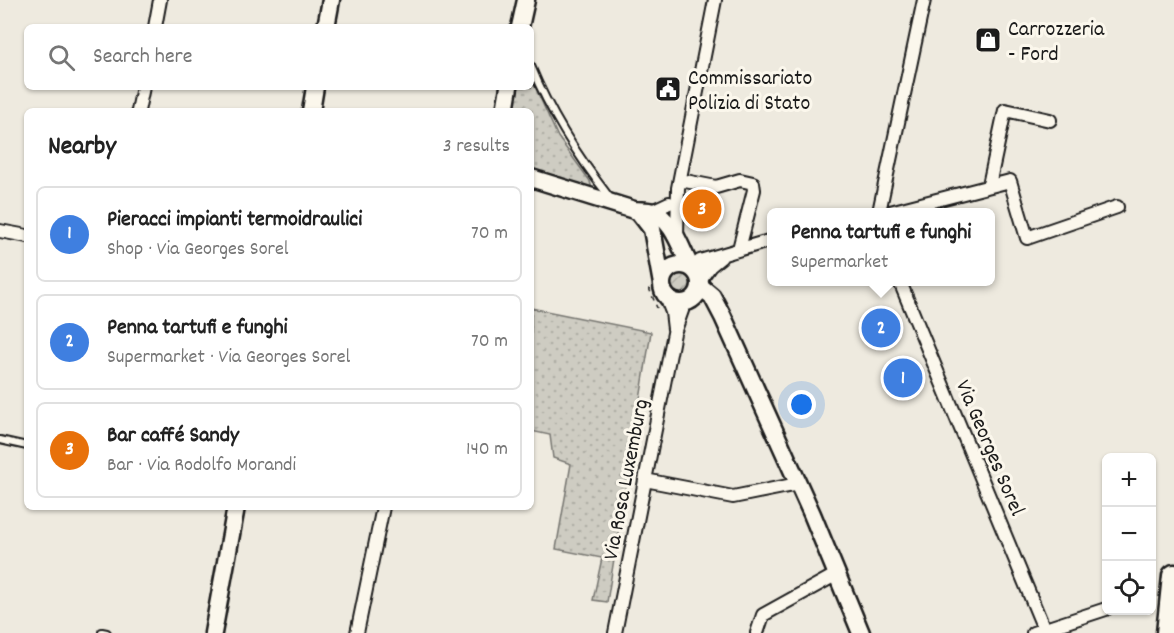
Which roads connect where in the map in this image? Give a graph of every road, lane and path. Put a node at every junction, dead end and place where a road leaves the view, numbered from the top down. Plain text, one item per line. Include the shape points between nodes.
1 (160, 0) edge
2 (331, 0) edge
3 (526, 0) edge
4 (715, 0) edge
5 (924, 0) edge
6 (156, 24) edge
7 (327, 24) edge
8 (521, 24) edge
9 (534, 72) edge
10 (142, 90) edge
11 (314, 90) edge
12 (508, 90) edge
13 (139, 108) edge
14 (311, 108) edge
15 (506, 108) edge
16 (1050, 120) dead end
17 (534, 179) edge
18 (679, 184) junction
19 (989, 185) junction
20 (613, 202) junction
21 (1117, 207) dead end
22 (880, 208) edge
23 (908, 208) edge
24 (655, 210) junction
25 (0, 231) edge
26 (24, 235) edge
27 (678, 241) junction
28 (767, 241) edge
29 (656, 243) junction
30 (739, 249) junction
31 (693, 284) junction
32 (902, 286) edge
33 (658, 287) junction
34 (658, 310) dead end
35 (674, 333) junction
36 (0, 440) edge
37 (24, 445) edge
38 (645, 480) junction
39 (798, 484) junction
40 (235, 510) edge
41 (382, 510) edge
42 (837, 574) junction
43 (1160, 581) edge
44 (1102, 611) edge
45 (1039, 631) edge
46 (213, 633) edge
47 (357, 633) edge
48 (615, 633) edge
49 (757, 633) edge
50 (861, 633) edge
51 (1168, 633) edge

1 - 6 street
2 - 7 street
3 - 8 street
4 - 18 street
5 - 22 street
9 - 20 lane via 569,143
10 - 13 street
11 - 14 street
12 - 15 street
16 - 19 street via 1005,110
17 - 20 street
18 - 24 street
18 - 27 street
18 - 30 street via 716,187 740,180 753,183
19 - 21 street via 1010,180 1027,238
19 - 23 street
20 - 24 street
24 - 27 street
24 - 29 street
24 - 29 street via 652,229
25 - 26 street
27 - 31 street
28 - 30 street
29 - 33 street
30 - 31 street via 710,266
31 - 33 street via 672,301
31 - 33 street via 671,267
31 - 35 street, Via Rosa Luxemburg
31 - 39 street via 712,296
32 - 45 street, Via Georges Sorel
33 - 34 path via 649,292
33 - 35 street, Via Rosa Luxemburg via 672,312
35 - 38 street, Via Rosa Luxemburg
36 - 37 lane
38 - 39 street via 733,497
38 - 48 street, Via Rosa Luxemburg
39 - 42 street
40 - 46 street
41 - 47 street
42 - 49 street via 763,615
42 - 50 street
43 - 51 highway
44 - 45 street, Via Georges Sorel

